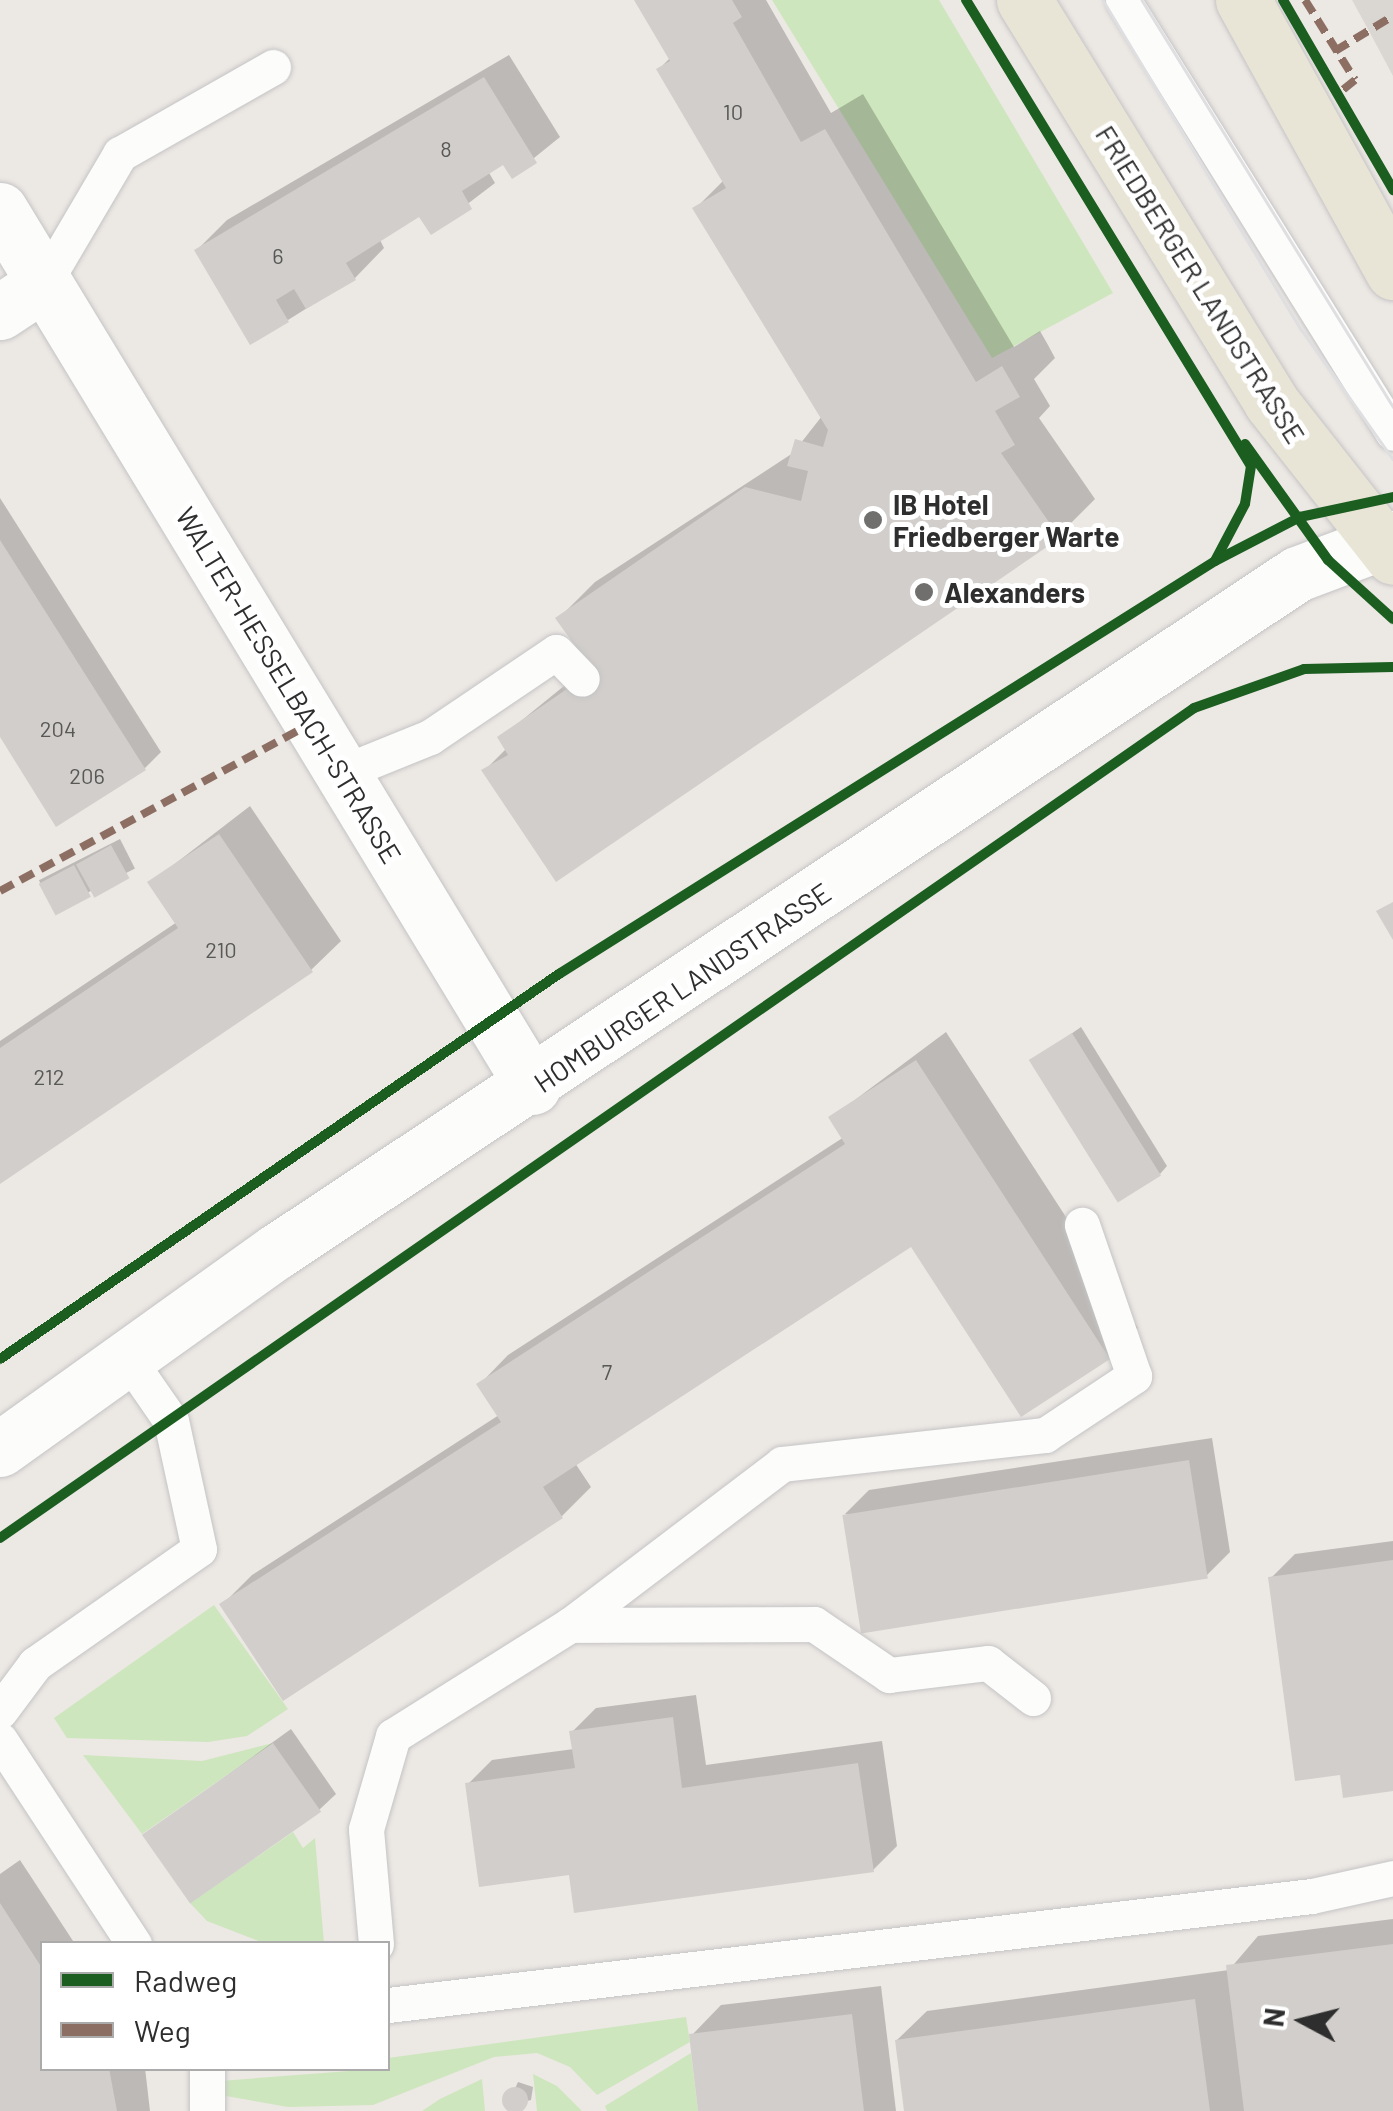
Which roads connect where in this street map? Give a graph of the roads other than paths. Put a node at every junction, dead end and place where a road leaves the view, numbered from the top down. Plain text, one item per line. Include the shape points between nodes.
1 (1024, 0) edge
2 (1122, 0) edge
3 (1244, 0) edge
4 (273, 67) dead end
5 (0, 210) edge
6 (1393, 272) edge
7 (22, 297) edge
8 (1393, 433) edge
9 (1386, 545) edge
10 (582, 679) dead end
11 (341, 773) junction
12 (533, 1087) junction
13 (1082, 1225) dead end
14 (128, 1360) junction
15 (0, 1449) edge
16 (570, 1625) junction
17 (1033, 1698) dead end
18 (0, 1711) edge
19 (0, 1740) edge
20 (1393, 1878) edge
21 (132, 1941) edge
22 (376, 1941) edge
23 (390, 2006) edge
24 (207, 2071) edge
25 (207, 2111) edge

1 - 9 main road, FRIEDBERGER LANDSTRASSE via 1271,402
2 - 8 lane
3 - 6 main road
4 - 7 lane via 120,154
5 - 7 street, WALTER-HESSELBACH-STRASSE
7 - 11 street, WALTER-HESSELBACH-STRASSE
9 - 12 street, HOMBURGER LANDSTRASSE via 1297,574
10 - 11 lane via 556,652 430,737
11 - 12 street, WALTER-HESSELBACH-STRASSE
12 - 14 street, HOMBURGER LANDSTRASSE
13 - 16 lane via 1134,1376 1045,1435 782,1464
14 - 15 street, HOMBURGER LANDSTRASSE
14 - 18 lane via 172,1421 199,1548 35,1664
16 - 17 lane via 814,1624 890,1675 988,1663
16 - 22 lane via 393,1736 366,1829
19 - 21 lane
20 - 23 lane via 1312,1896
24 - 25 lane

